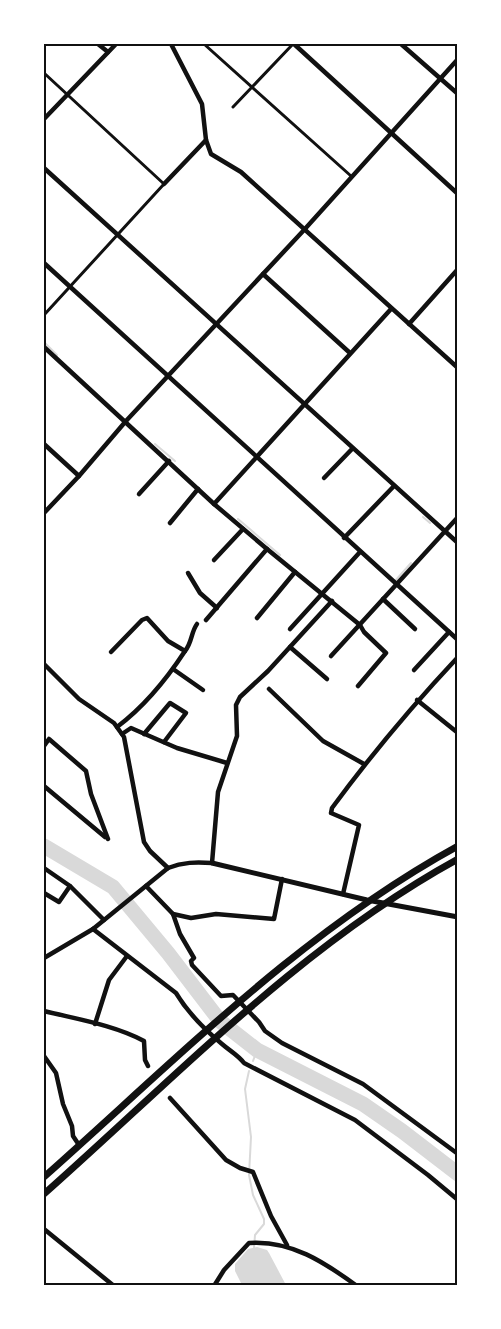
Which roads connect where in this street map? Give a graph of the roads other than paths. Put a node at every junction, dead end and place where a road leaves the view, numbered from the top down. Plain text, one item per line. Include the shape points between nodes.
1 (98, 44) edge
2 (116, 44) edge
3 (171, 44) edge
4 (204, 44) edge
5 (294, 44) edge
6 (401, 44) edge
7 (108, 52) junction
8 (458, 59) edge
9 (44, 74) edge
10 (440, 78) junction
11 (252, 87) junction
12 (66, 94) junction
13 (458, 94) edge
14 (233, 107) dead end
15 (44, 119) edge
16 (389, 133) junction
17 (206, 140) junction
18 (44, 168) edge
19 (351, 176) junction
20 (164, 184) junction
21 (458, 194) edge
22 (304, 230) junction
23 (117, 234) junction
24 (44, 264) edge
25 (457, 271) edge
26 (263, 274) junction
27 (69, 287) junction
28 (391, 309) junction
29 (44, 315) edge
30 (215, 324) junction
31 (409, 324) junction
32 (44, 347) edge
33 (350, 353) junction
34 (458, 369) edge
35 (167, 377) junction
36 (304, 406) junction
37 (126, 421) junction
38 (44, 444) edge
39 (352, 449) junction
40 (257, 457) junction
41 (169, 461) junction
42 (79, 476) junction
43 (324, 478) dead end
44 (394, 486) junction
45 (198, 489) junction
46 (139, 494) dead end
47 (214, 504) junction
48 (44, 513) edge
49 (458, 517) edge
50 (170, 523) dead end
51 (243, 529) junction
52 (444, 531) junction
53 (344, 538) junction
54 (458, 543) edge
55 (267, 549) junction
56 (360, 552) junction
57 (214, 560) dead end
58 (295, 572) junction
59 (188, 573) dead end
60 (396, 585) junction
61 (321, 593) junction
62 (383, 599) junction
63 (332, 601) junction
64 (216, 608) junction
65 (256, 618) dead end
66 (206, 620) dead end
67 (197, 624) dead end
68 (360, 625) junction
69 (290, 629) dead end
70 (415, 629) dead end
71 (449, 632) junction
72 (458, 640) edge
73 (290, 648) junction
74 (185, 651) junction
75 (111, 652) dead end
76 (331, 656) dead end
77 (458, 657) edge
78 (44, 664) edge
79 (173, 669) junction
80 (414, 670) dead end
81 (327, 680) dead end
82 (358, 686) dead end
83 (269, 689) dead end
84 (203, 690) dead end
85 (417, 700) junction
86 (117, 727) junction
87 (458, 733) edge
88 (122, 734) junction
89 (144, 734) junction
90 (164, 742) junction
91 (44, 746) edge
92 (228, 763) junction
93 (364, 764) junction
94 (44, 786) edge
95 (458, 846) edge
96 (458, 859) edge
97 (212, 863) junction
98 (44, 868) edge
99 (168, 868) junction
100 (282, 879) junction
101 (70, 886) junction
102 (146, 886) junction
103 (343, 894) junction
104 (44, 895) edge
105 (367, 900) junction
106 (385, 904) junction
107 (173, 914) junction
108 (458, 917) edge
109 (104, 920) junction
110 (93, 929) junction
111 (127, 956) junction
112 (44, 958) edge
113 (44, 1011) edge
114 (95, 1024) junction
115 (44, 1056) edge
116 (148, 1066) dead end
117 (170, 1098) dead end
118 (79, 1145) junction
119 (458, 1154) edge
120 (44, 1177) edge
121 (44, 1194) edge
122 (458, 1200) edge
123 (44, 1229) edge
124 (287, 1245) junction
125 (114, 1286) edge
126 (214, 1286) edge
127 (357, 1286) edge

1 - 7 street
2 - 7 street
3 - 17 street via 202,104
4 - 11 street
5 - 11 street
5 - 16 street
6 - 10 street
7 - 12 street
8 - 10 street
9 - 12 street
10 - 13 street
10 - 16 street
11 - 14 street
11 - 19 street
12 - 15 street
12 - 20 street
16 - 19 street
16 - 21 street
17 - 20 street
17 - 22 street via 211,154 241,172
18 - 23 street
19 - 22 street
20 - 23 street
22 - 26 street
22 - 28 street
23 - 27 street
23 - 30 street
24 - 27 street
25 - 31 street
26 - 30 street
26 - 33 street
27 - 29 street
27 - 35 street
28 - 31 street
28 - 33 street
30 - 35 street
30 - 36 street
31 - 34 street
32 - 37 street
33 - 36 street
35 - 37 street
35 - 40 street
36 - 39 street
36 - 40 street
37 - 41 street
37 - 42 street
38 - 42 street
39 - 43 street
39 - 44 street
40 - 47 street
40 - 53 street
41 - 45 street
41 - 46 street
42 - 48 street
44 - 52 street
44 - 53 street
45 - 47 street
45 - 50 street
47 - 51 street
49 - 52 street
51 - 55 street
51 - 57 street
52 - 54 street
52 - 60 street
53 - 56 street
55 - 58 street
55 - 64 street
56 - 60 street
56 - 61 street
58 - 61 street
58 - 65 street
59 - 64 street via 200,593
60 - 62 street
60 - 71 street
61 - 63 street
61 - 69 street
62 - 68 street
62 - 70 street
63 - 68 street
63 - 73 street
64 - 66 street
67 - 74 street
68 - 76 street
68 - 82 street via 386,653
71 - 72 street
71 - 80 street
73 - 81 street
73 - 92 street via 240,697 236,705 237,736
74 - 75 street via 168,641 147,618
74 - 79 street
77 - 85 street
78 - 86 street via 79,699
79 - 84 street
79 - 86 street via 152,696
83 - 93 street via 323,741
85 - 87 street
85 - 93 street
86 - 88 street
88 - 89 street via 131,728
88 - 99 street via 144,842
89 - 90 street
89 - 90 street via 170,703 186,713
90 - 92 street
91 - 94 street via 49,739 86,771 108,839
92 - 97 street via 218,792
93 - 103 street via 331,813 359,825
95 - 105 highway
96 - 106 highway
97 - 99 street via 192,862
97 - 100 street
98 - 101 street
99 - 102 street
100 - 103 street
100 - 107 street via 274,918 216,914 191,918
101 - 104 street via 59,902
101 - 109 street
102 - 107 street
102 - 109 street
103 - 105 street
105 - 106 street
105 - 118 highway via 243,998
106 - 108 street
106 - 121 highway via 306,961
107 - 119 street via 194,958 192,965 221,996 233,995 265,1031 363,1083
109 - 110 street
110 - 111 street
110 - 112 street
111 - 114 street via 109,980
111 - 122 street via 176,993 200,1023 244,1063 355,1120
113 - 114 street
114 - 116 street via 144,1041
115 - 118 street via 56,1073
117 - 124 street via 226,1160 253,1172
118 - 120 highway
123 - 125 street
124 - 126 street via 249,1242
124 - 127 street via 323,1262

